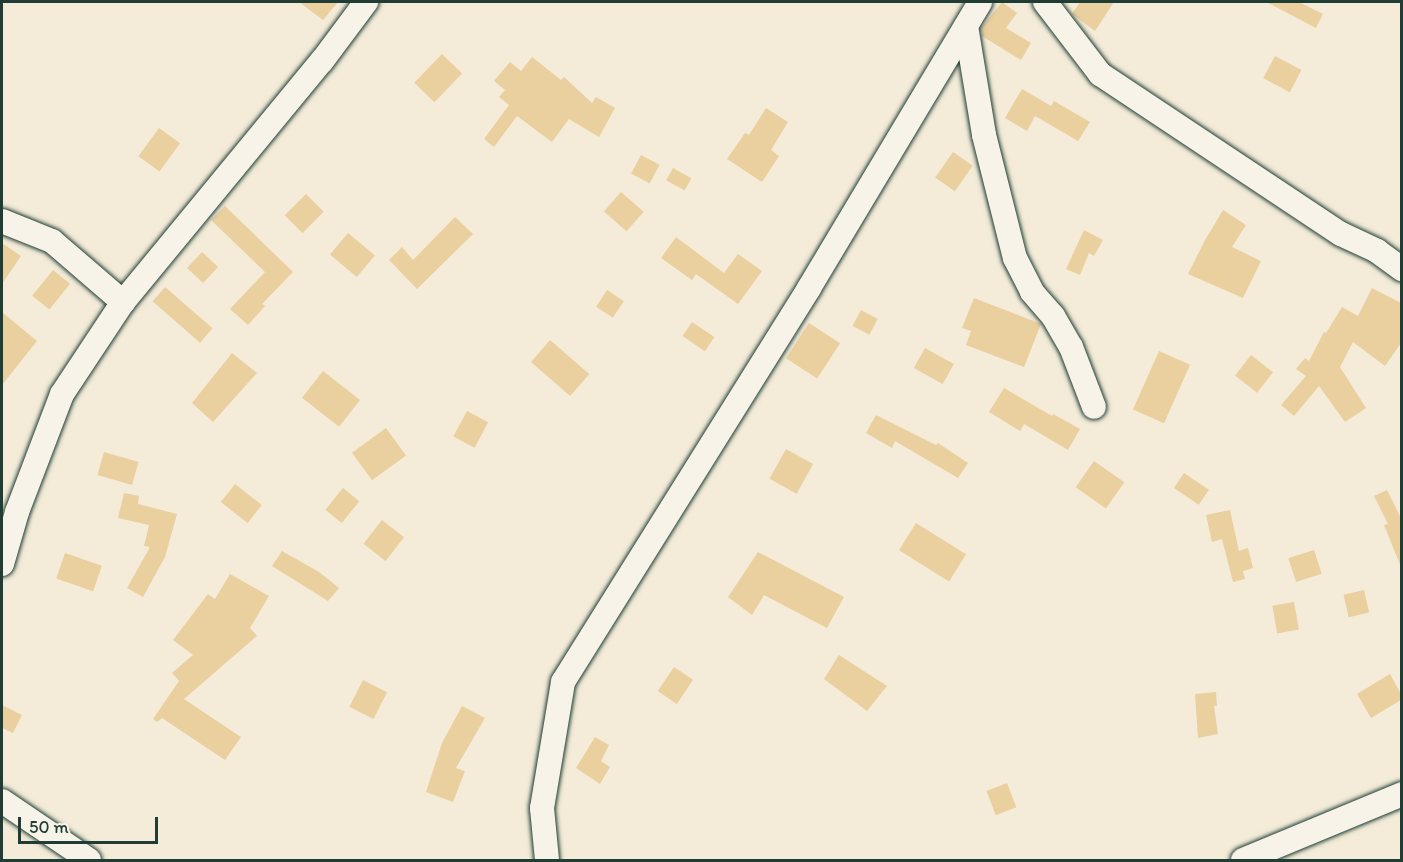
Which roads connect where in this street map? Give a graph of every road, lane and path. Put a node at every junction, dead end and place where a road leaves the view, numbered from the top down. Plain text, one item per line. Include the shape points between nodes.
1 (366, 2) edge
2 (980, 2) edge
3 (1045, 2) edge
4 (966, 26) junction
5 (2, 221) edge
6 (1401, 269) edge
7 (123, 302) junction
8 (1094, 407) dead end
9 (2, 564) edge
10 (1401, 794) edge
11 (2, 801) edge
12 (89, 861) edge
13 (547, 861) edge
14 (1243, 861) edge

1 - 7 street
2 - 4 street
3 - 6 street via 1100,74 1341,234 1377,251
4 - 8 street via 984,135 1015,258 1032,292 1053,316 1071,347
4 - 13 street via 809,288 563,682 542,808
5 - 7 street via 52,241
7 - 9 street via 62,394 17,512
10 - 14 street
11 - 12 street

